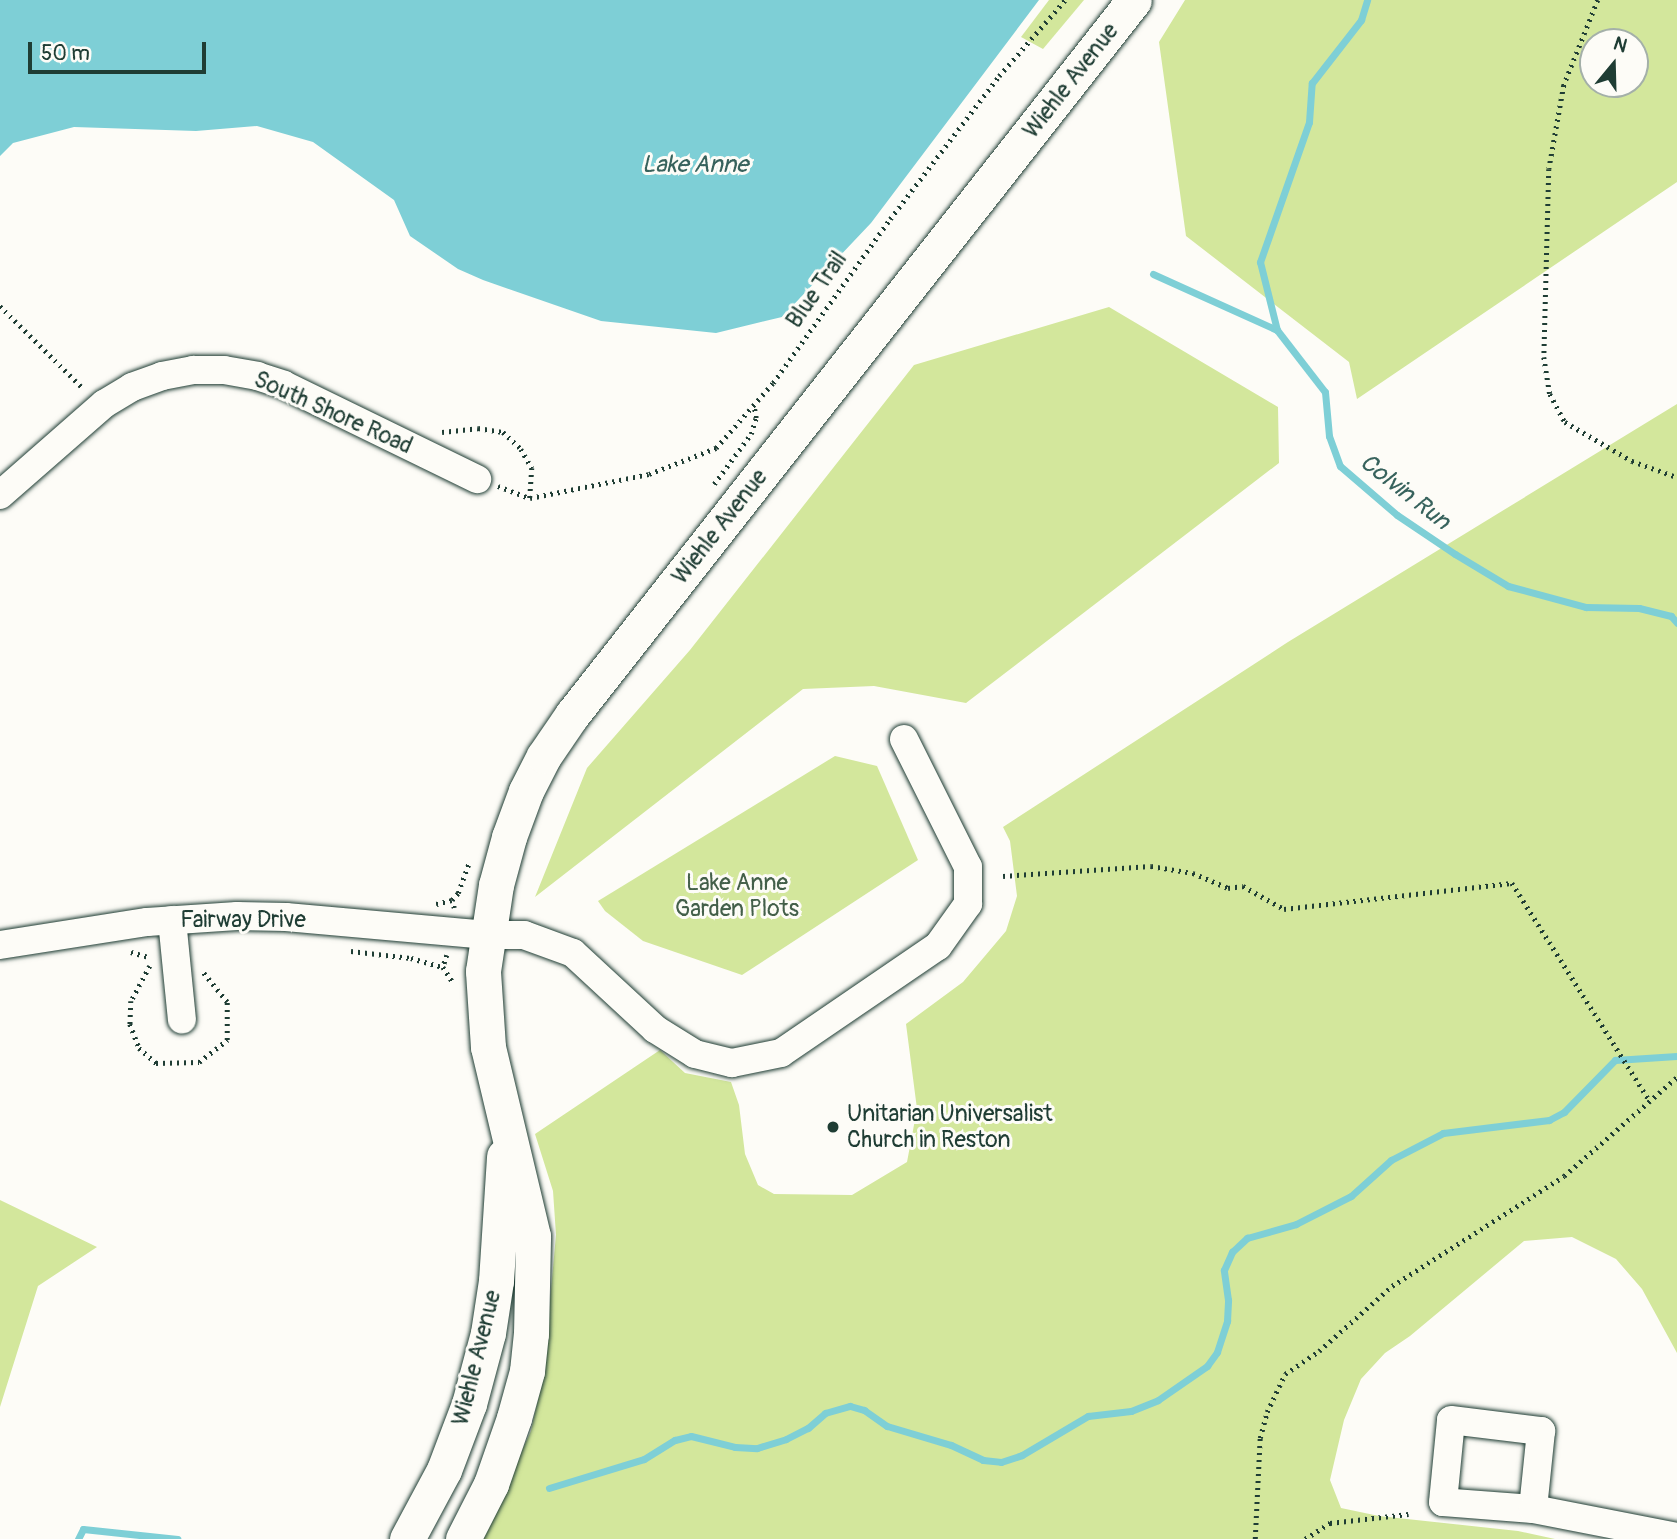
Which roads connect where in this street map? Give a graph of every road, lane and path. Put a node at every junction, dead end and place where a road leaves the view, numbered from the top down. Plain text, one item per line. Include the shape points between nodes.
1 (1065, 0) edge
2 (1134, 0) edge
3 (1598, 0) edge
4 (0, 306) edge
5 (83, 389) dead end
6 (1677, 477) edge
7 (477, 479) joint
8 (0, 495) edge
9 (905, 739) dead end
10 (1003, 876) dead end
11 (172, 919) junction
12 (450, 933) junction
13 (487, 935) junction
14 (0, 945) edge
15 (348, 951) dead end
16 (148, 955) dead end
17 (443, 967) junction
18 (454, 997) dead end
19 (181, 1020) dead end
20 (156, 1063) dead end
21 (1677, 1078) edge
22 (1650, 1101) junction
23 (505, 1124) junction
24 (1533, 1509) dead end
25 (1408, 1514) dead end
26 (1677, 1536) edge
27 (407, 1539) edge
28 (463, 1539) edge
29 (1255, 1539) edge
30 (1305, 1539) edge

1 - 7 path, Blue Trail via 999,76 890,219 774,383 716,448 649,474 530,498
2 - 13 main road, Wiehle Avenue via 572,715 526,791 509,838
3 - 6 path via 1564,85 1549,169 1544,357 1550,394 1566,422 1632,461
4 - 5 path
7 - 8 street, South Shore Road via 284,386 224,370 193,370 132,387 104,404
9 - 13 street, Fairway Drive via 968,867 968,904 938,946 781,1053 732,1063 695,1054 655,1029 573,953 524,935
10 - 22 path via 1151,866 1193,873 1228,888 1243,886 1284,909 1512,883
11 - 12 street, Fairway Drive via 286,917
11 - 14 street, Fairway Drive
11 - 19 street
12 - 13 street, Fairway Drive
12 - 17 path
13 - 23 main road, Wiehle Avenue via 483,971 486,1034
15 - 17 path via 411,958
16 - 20 path via 150,967 131,1000 130,1024 139,1048
17 - 18 path via 454,984
21 - 22 path
22 - 29 path via 1564,1176 1392,1286 1319,1351 1285,1374 1260,1438
23 - 27 main road, Wiehle Avenue via 496,1281 488,1333 469,1404 444,1470
23 - 28 main road, Wiehle Avenue via 533,1236 531,1334 514,1418 491,1484
24 - 26 street
25 - 30 path via 1330,1522

